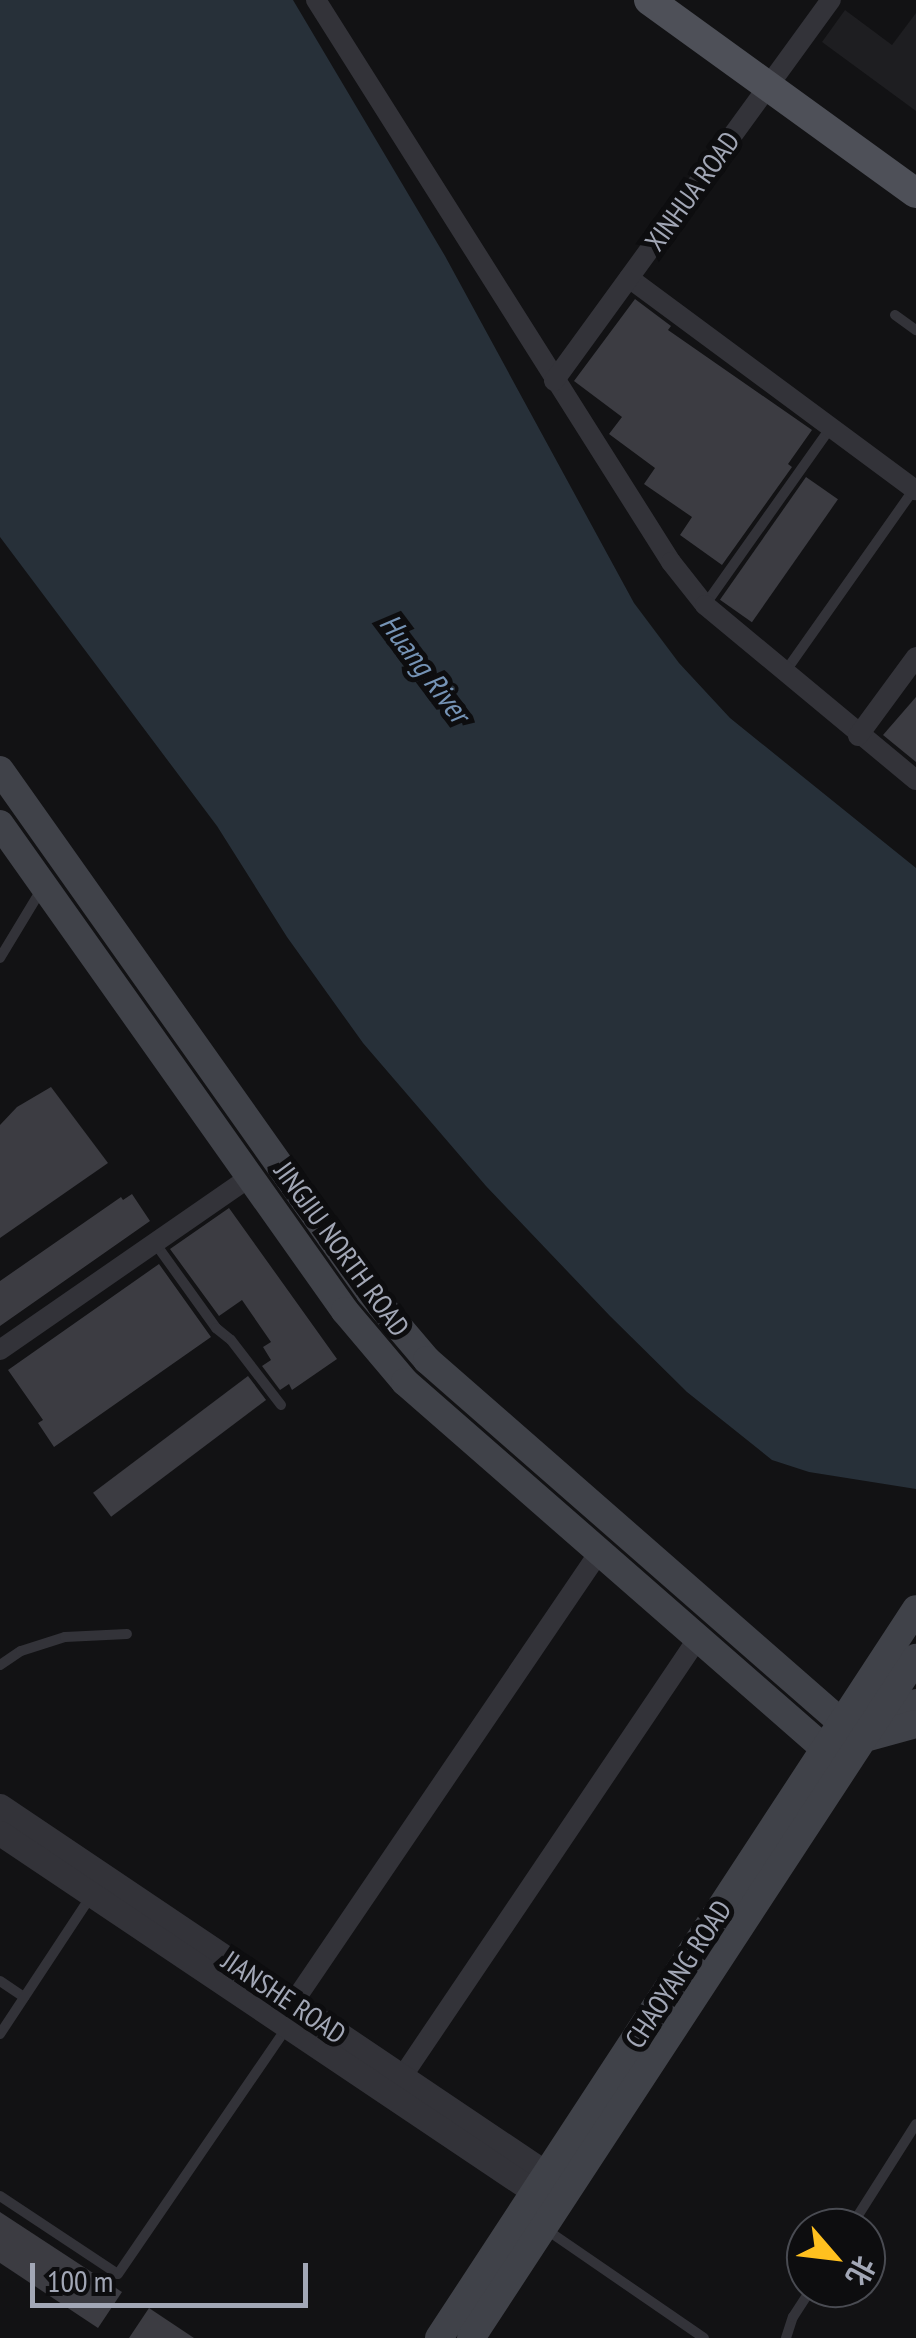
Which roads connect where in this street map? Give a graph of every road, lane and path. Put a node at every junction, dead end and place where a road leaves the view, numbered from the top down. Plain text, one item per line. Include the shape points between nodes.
1 (316, 0) edge
2 (649, 0) edge
3 (682, 0) edge
4 (831, 0) edge
5 (774, 78) junction
6 (916, 168) edge
7 (916, 193) edge
8 (629, 278) junction
9 (895, 315) dead end
10 (916, 330) edge
11 (554, 381) junction
12 (830, 427) junction
13 (915, 490) edge
14 (705, 606) junction
15 (916, 657) edge
16 (784, 673) junction
17 (858, 736) junction
18 (0, 770) edge
19 (916, 780) edge
20 (0, 824) edge
21 (44, 885) junction
22 (0, 958) edge
23 (251, 1176) junction
24 (155, 1243) junction
25 (0, 1350) edge
26 (281, 1405) dead end
27 (600, 1551) junction
28 (916, 1609) edge
29 (127, 1634) dead end
30 (698, 1638) junction
31 (916, 1658) edge
32 (0, 1666) edge
33 (916, 1703) edge
34 (880, 1713) junction
35 (916, 1724) edge
36 (852, 1731) junction
37 (825, 1749) junction
38 (0, 1806) edge
39 (0, 1834) edge
40 (92, 1895) junction
41 (0, 1981) edge
42 (24, 1998) junction
43 (290, 2015) junction
44 (0, 2034) edge
45 (402, 2076) junction
46 (916, 2124) edge
47 (0, 2196) edge
48 (550, 2198) junction
49 (863, 2208) edge
50 (799, 2308) edge
51 (439, 2338) edge
52 (470, 2338) edge
53 (704, 2338) edge
54 (786, 2338) edge

1 - 11 street
2 - 5 main road
3 - 5 main road
4 - 5 street, XINHUA ROAD
5 - 6 main road
5 - 7 main road
5 - 8 street, XINHUA ROAD
8 - 11 street, XINHUA ROAD
8 - 12 street
9 - 10 lane
11 - 14 street
12 - 13 street
12 - 14 lane
13 - 16 lane
14 - 16 street
15 - 17 street
16 - 17 street
17 - 19 street
18 - 36 main road, JINGJIU NORTH ROAD via 407,1340
20 - 21 main road, JINGJIU NORTH ROAD
21 - 22 lane
21 - 23 main road, JINGJIU NORTH ROAD
23 - 24 street
23 - 27 main road, JINGJIU NORTH ROAD via 384,1361
24 - 25 street
24 - 26 lane
27 - 30 main road, JINGJIU NORTH ROAD
27 - 43 street
28 - 36 main road, CHAOYANG ROAD
29 - 32 lane via 65,1638 21,1651
30 - 37 main road, JINGJIU NORTH ROAD
30 - 45 street
31 - 34 main road
33 - 34 main road
34 - 36 main road
35 - 36 main road
36 - 37 main road
36 - 48 main road, CHAOYANG ROAD
37 - 48 main road, CHAOYANG ROAD
38 - 43 street, JIANSHE ROAD
39 - 40 street, JIANSHE ROAD
40 - 42 lane
40 - 43 street, JIANSHE ROAD
41 - 42 lane
42 - 44 lane
43 - 45 street, JIANSHE ROAD
43 - 47 lane via 118,2274
43 - 48 street, JIANSHE ROAD
45 - 48 street, JIANSHE ROAD
46 - 49 lane
48 - 51 main road, CHAOYANG ROAD
48 - 52 main road, CHAOYANG ROAD
48 - 53 lane
50 - 54 lane

